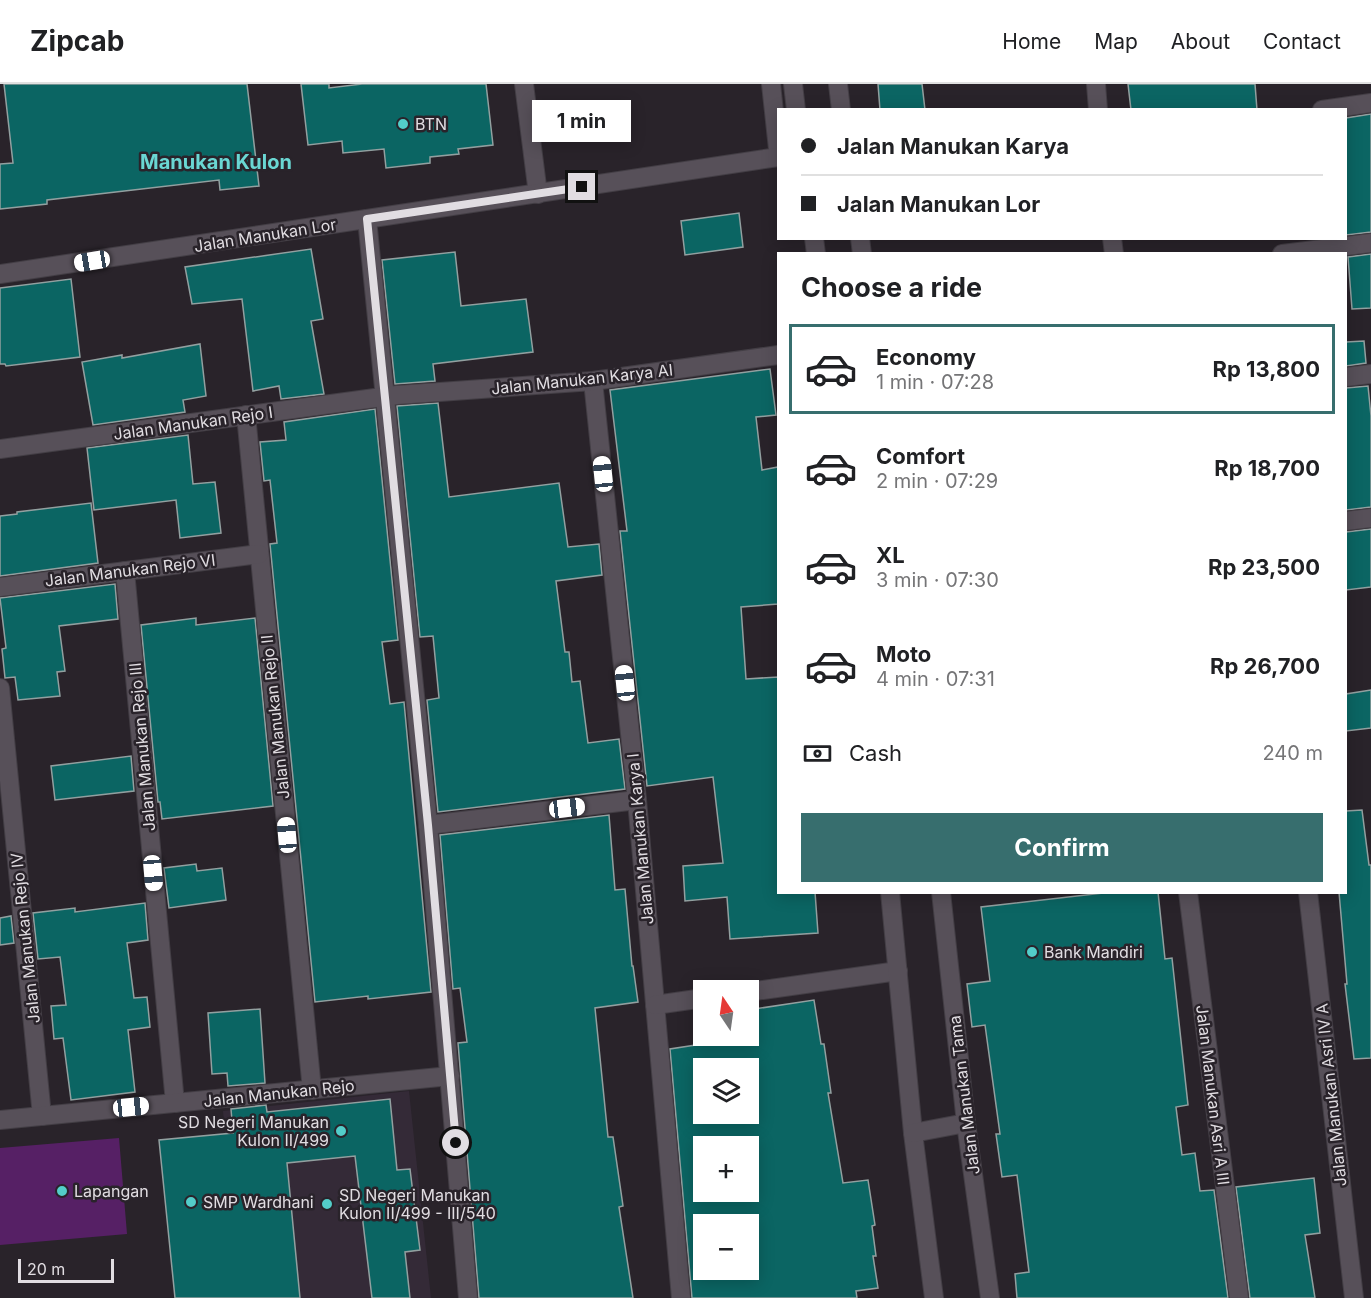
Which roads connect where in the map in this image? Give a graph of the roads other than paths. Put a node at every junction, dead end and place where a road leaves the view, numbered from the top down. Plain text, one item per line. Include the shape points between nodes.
1 (524, 84) edge
2 (771, 84) edge
3 (793, 84) edge
4 (838, 84) edge
5 (1096, 84) edge
6 (1371, 103) edge
7 (796, 108) edge
8 (841, 108) edge
9 (1098, 108) edge
10 (1336, 108) edge
11 (777, 140) edge
12 (777, 157) edge
13 (538, 194) junction
14 (367, 219) junction
15 (1371, 243) edge
16 (1298, 252) edge
17 (0, 274) edge
18 (777, 355) edge
19 (1371, 374) edge
20 (1347, 377) edge
21 (593, 381) junction
22 (386, 398) junction
23 (246, 415) junction
24 (0, 449) edge
25 (1371, 518) edge
26 (1347, 521) edge
27 (259, 554) junction
28 (126, 571) junction
29 (0, 587) edge
30 (0, 688) edge
31 (637, 800) junction
32 (428, 825) junction
33 (890, 894) edge
34 (941, 894) edge
35 (1188, 894) edge
36 (1308, 894) edge
37 (898, 971) junction
38 (759, 990) edge
39 (693, 1000) edge
40 (655, 1005) junction
41 (450, 1076) junction
42 (312, 1090) junction
43 (175, 1103) junction
44 (42, 1116) junction
45 (0, 1120) edge
46 (966, 1123) junction
47 (913, 1133) junction
48 (468, 1298) edge
49 (681, 1298) edge
50 (934, 1298) edge
51 (990, 1298) edge
52 (1239, 1298) edge
53 (1354, 1298) edge

1 - 13 street
2 - 11 street
3 - 7 street
4 - 8 street
5 - 9 street
6 - 10 street
12 - 13 street, Jalan Manukan Lor
13 - 14 street, Jalan Manukan Lor
14 - 17 street, Jalan Manukan Lor
14 - 22 street
15 - 16 street
18 - 21 street, Jalan Manukan Karya AI
19 - 20 street
21 - 22 street, Jalan Manukan Karya AI
21 - 31 street, Jalan Manukan Karya I
22 - 23 street, Jalan Manukan Rejo I
22 - 32 street
23 - 24 street, Jalan Manukan Rejo I
23 - 27 street, Jalan Manukan Rejo II
25 - 26 street
27 - 28 street, Jalan Manukan Rejo VI
27 - 42 street, Jalan Manukan Rejo II
28 - 29 street, Jalan Manukan Rejo VI
28 - 43 street, Jalan Manukan Rejo III
30 - 44 street, Jalan Manukan Rejo IV
31 - 32 street
31 - 40 street, Jalan Manukan Karya I
32 - 41 street
33 - 37 street
34 - 46 street, Jalan Manukan Tama
35 - 52 street, Jalan Manukan Asri A III
36 - 53 street, Jalan Manukan Asri IV A
37 - 38 street
37 - 47 street
39 - 40 street
40 - 49 street, Jalan Manukan Karya I
41 - 42 street, Jalan Manukan Rejo
41 - 48 street
42 - 43 street, Jalan Manukan Rejo
43 - 44 street, Jalan Manukan Rejo
44 - 45 street, Jalan Manukan Rejo
46 - 47 street
46 - 51 street, Jalan Manukan Tama
47 - 50 street

